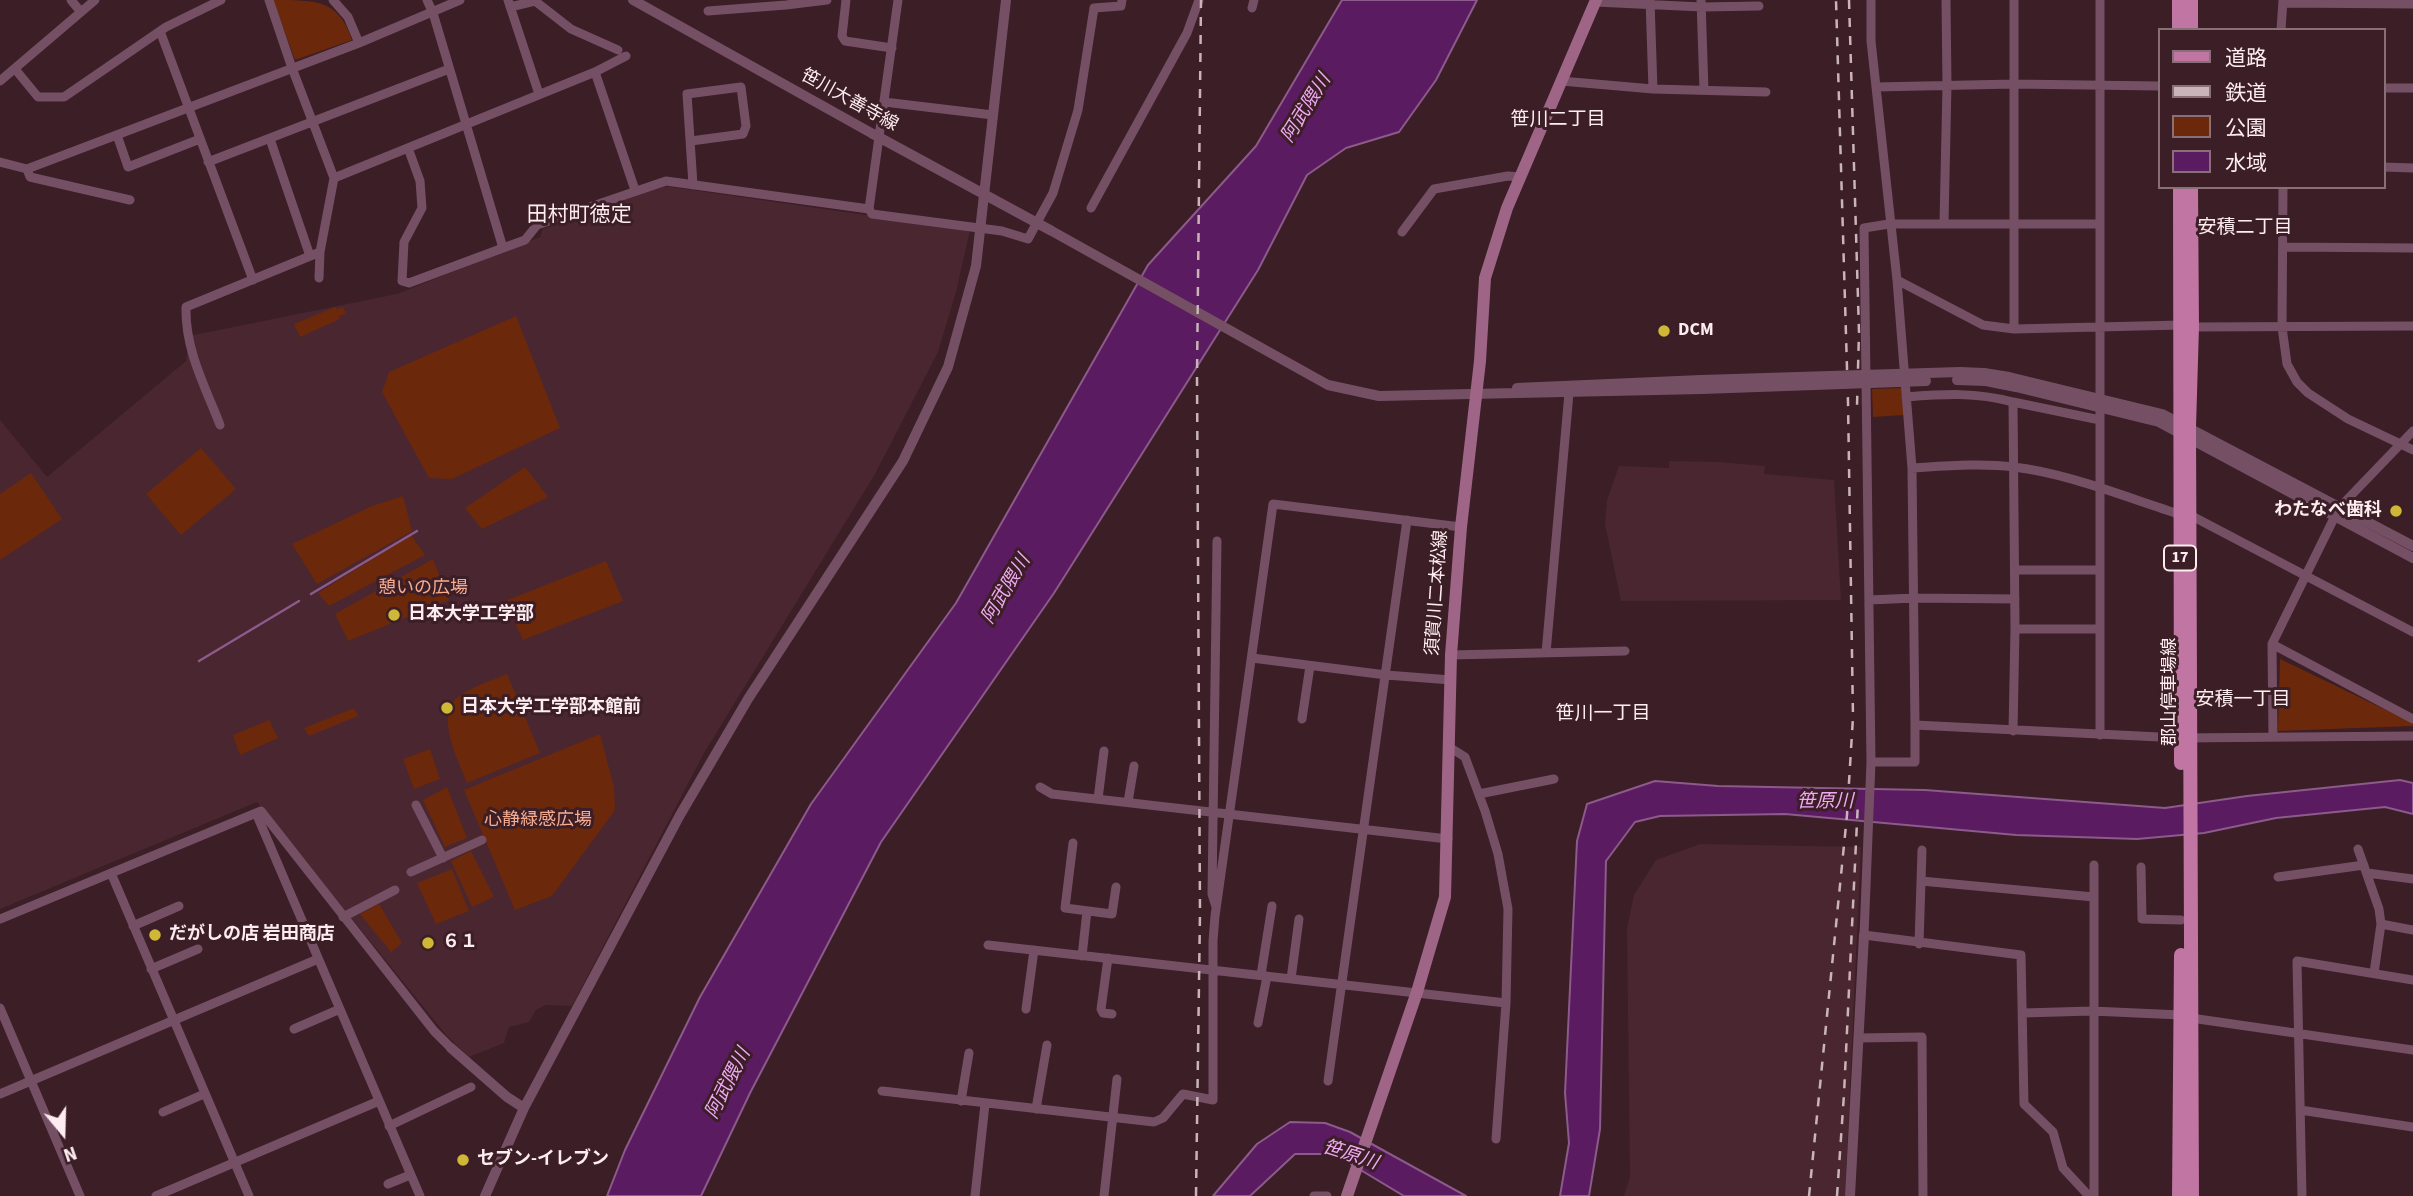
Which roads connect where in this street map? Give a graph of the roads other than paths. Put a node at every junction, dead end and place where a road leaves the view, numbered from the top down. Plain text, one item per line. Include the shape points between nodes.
1 (71, 0) edge
2 (95, 0) edge
3 (221, 0) edge
4 (269, 0) edge
5 (334, 0) edge
6 (427, 0) edge
7 (460, 0) edge
8 (633, 0) edge
9 (827, 0) edge
10 (846, 0) edge
11 (898, 0) edge
12 (1006, 0) edge
13 (1122, 0) edge
14 (1199, 0) edge
15 (1871, 0) edge
16 (1946, 0) edge
17 (2014, 0) edge
18 (2100, 0) edge
19 (2179, 0) edge
20 (2191, 0) edge
21 (1596, 1) edge
22 (1650, 2) edge
23 (2283, 2) edge
24 (509, 3) edge
25 (1702, 4) edge
26 (2413, 4) edge
27 (1759, 6) dead end
28 (708, 11) dead end
29 (81, 12) junction
30 (433, 13) junction
31 (2179, 28) edge
32 (2191, 28) edge
33 (2281, 28) edge
34 (160, 31) junction
35 (359, 43) junction
36 (892, 48) junction
37 (292, 68) junction
38 (15, 69) junction
39 (449, 69) junction
40 (595, 72) junction
41 (0, 81) edge
42 (1561, 81) junction
43 (2014, 84) junction
44 (1947, 85) junction
45 (2099, 85) junction
46 (2158, 86) edge
47 (1876, 87) junction
48 (2385, 88) edge
49 (2413, 88) edge
50 (1653, 89) junction
51 (1704, 90) junction
52 (1766, 92) dead end
53 (539, 94) junction
54 (884, 103) junction
55 (188, 108) junction
56 (993, 115) junction
57 (313, 123) junction
58 (465, 124) junction
59 (117, 135) junction
60 (200, 139) junction
61 (270, 139) junction
62 (691, 141) junction
63 (408, 148) junction
64 (0, 162) edge
65 (208, 162) junction
66 (2385, 167) edge
67 (2413, 167) edge
68 (27, 169) junction
69 (1520, 177) junction
70 (334, 178) junction
71 (693, 185) junction
72 (2179, 189) edge
73 (2191, 189) edge
74 (2283, 189) edge
75 (635, 190) junction
76 (130, 200) dead end
77 (1091, 208) dead end
78 (869, 209) junction
79 (1944, 223) junction
80 (1889, 224) junction
81 (2014, 224) junction
82 (2100, 224) junction
83 (982, 228) junction
84 (1402, 232) dead end
85 (2283, 247) junction
86 (503, 248) junction
87 (2413, 248) edge
88 (320, 252) junction
89 (310, 256) junction
90 (319, 278) dead end
91 (253, 279) junction
92 (1896, 279) junction
93 (2186, 326) junction
94 (2413, 326) edge
95 (2100, 327) junction
96 (2282, 327) junction
97 (2014, 329) junction
98 (1702, 384) junction
99 (1475, 392) junction
100 (1569, 393) junction
101 (1906, 397) junction
102 (2013, 402) junction
103 (2101, 403) junction
104 (2100, 420) junction
105 (220, 425) dead end
106 (2184, 430) junction
107 (2413, 431) edge
108 (2401, 444) junction
109 (2413, 450) edge
110 (2015, 467) junction
111 (1912, 468) junction
112 (2100, 489) junction
113 (2337, 512) junction
114 (2185, 515) junction
115 (1408, 520) junction
116 (1461, 527) junction
117 (1217, 541) dead end
118 (2413, 545) edge
119 (2413, 558) edge
120 (2015, 570) junction
121 (2100, 570) junction
122 (2306, 576) junction
123 (1915, 598) junction
124 (2015, 599) junction
125 (1869, 600) junction
126 (2015, 629) junction
127 (2100, 629) junction
128 (2413, 632) edge
129 (2272, 644) junction
130 (1625, 651) dead end
131 (1546, 653) junction
132 (1451, 655) junction
133 (1252, 658) junction
134 (1310, 666) junction
135 (1386, 675) junction
136 (1451, 680) junction
137 (1301, 719) dead end
138 (2413, 719) edge
139 (1915, 725) junction
140 (2013, 731) junction
141 (2100, 735) junction
142 (2413, 736) edge
143 (2273, 737) junction
144 (2185, 738) junction
145 (1449, 747) junction
146 (1104, 751) dead end
147 (1134, 766) dead end
148 (1870, 766) junction
149 (1554, 779) dead end
150 (1040, 787) dead end
151 (1479, 794) junction
152 (1098, 799) junction
153 (1128, 802) junction
154 (416, 804) dead end
155 (1214, 812) junction
156 (256, 813) junction
157 (1230, 814) junction
158 (1365, 829) junction
159 (1448, 839) junction
160 (482, 840) dead end
161 (1073, 842) dead end
162 (2358, 849) dead end
163 (1922, 850) dead end
164 (443, 858) junction
165 (2186, 862) junction
166 (2094, 865) dead end
167 (2141, 867) dead end
168 (2365, 869) junction
169 (411, 872) dead end
170 (111, 873) junction
171 (2278, 877) dead end
172 (2413, 879) edge
173 (1921, 881) junction
174 (1116, 887) dead end
175 (395, 890) dead end
176 (2094, 897) junction
177 (179, 906) dead end
178 (1272, 906) dead end
179 (1217, 908) junction
180 (1087, 911) junction
181 (343, 917) junction
182 (0, 919) edge
183 (1299, 919) dead end
184 (2181, 920) junction
185 (2381, 924) junction
186 (133, 926) junction
187 (2413, 930) edge
188 (1864, 935) junction
189 (1919, 944) junction
190 (988, 945) dead end
191 (198, 949) dead end
192 (1034, 950) junction
193 (1082, 956) junction
194 (1108, 958) junction
195 (318, 959) junction
196 (151, 969) junction
197 (1213, 970) junction
198 (2374, 973) junction
199 (1264, 976) junction
200 (1291, 979) junction
201 (2413, 980) edge
202 (1342, 984) junction
203 (1417, 992) junction
204 (1506, 1003) junction
205 (0, 1008) edge
206 (340, 1009) junction
207 (1026, 1009) dead end
208 (2092, 1011) junction
209 (2023, 1013) junction
210 (1112, 1014) dead end
211 (2186, 1016) junction
212 (173, 1020) junction
213 (1258, 1023) dead end
214 (294, 1029) dead end
215 (2298, 1034) junction
216 (1859, 1038) junction
217 (1047, 1045) dead end
218 (451, 1048) joint
219 (2413, 1050) edge
220 (970, 1053) dead end
221 (1117, 1079) dead end
222 (31, 1080) junction
223 (1328, 1081) dead end
224 (471, 1087) dead end
225 (882, 1091) dead end
226 (0, 1094) edge
227 (204, 1094) junction
228 (379, 1101) junction
229 (961, 1101) junction
230 (985, 1104) junction
231 (524, 1108) junction
232 (1036, 1109) junction
233 (2300, 1110) junction
234 (163, 1112) dead end
235 (1113, 1118) junction
236 (390, 1125) junction
237 (2413, 1127) edge
238 (1496, 1139) dead end
239 (235, 1163) junction
240 (410, 1175) junction
241 (388, 1184) dead end
242 (80, 1196) edge
243 (156, 1196) edge
244 (249, 1196) edge
245 (420, 1196) edge
246 (485, 1196) edge
247 (975, 1196) edge
248 (1104, 1196) edge
249 (1314, 1196) edge
250 (1327, 1196) edge
251 (1347, 1196) edge
252 (1850, 1196) edge
253 (1923, 1196) edge
254 (2092, 1196) edge
255 (2179, 1196) edge
256 (2192, 1196) edge
257 (2302, 1196) edge

1 - 29 street
2 - 29 street
3 - 34 street
4 - 37 street
5 - 35 street via 348,17
6 - 30 street
7 - 30 street
8 - 99 street, 笹川大善寺線, bridge via 1328,385 1379,396
9 - 28 street
10 - 36 street via 845,41
11 - 36 street
12 - 56 street
13 - 83 street via 1121,6 1094,8 1078,110 1053,193 1028,239
14 - 77 street via 1187,33
15 - 47 street
16 - 44 street
17 - 43 street
18 - 45 street
19 - 31 main road
20 - 32 main road
21 - 22 street
21 - 42 main road, 須賀川二本松線
22 - 25 street
22 - 50 street
23 - 26 street
23 - 33 street
24 - 40 street via 535,1 571,29 622,53
24 - 53 street
25 - 27 street
25 - 51 street
29 - 38 street
30 - 35 street
30 - 39 street
34 - 38 street via 64,97 38,97
34 - 55 street
35 - 37 street
36 - 54 street
37 - 55 street
37 - 57 street
38 - 41 street
39 - 57 street
39 - 58 street
40 - 53 street
40 - 75 street
42 - 50 street
42 - 69 main road, 須賀川二本松線
43 - 44 street
43 - 45 street
43 - 81 street
44 - 47 street
44 - 79 street
45 - 46 street
45 - 82 street
47 - 80 street
48 - 49 street
50 - 51 street
51 - 52 street
53 - 58 street
54 - 56 street
54 - 78 street
55 - 59 street
55 - 60 street
56 - 83 street
57 - 61 street
57 - 70 street
58 - 63 street
58 - 86 street
59 - 60 street via 128,167
59 - 68 street
60 - 65 street
61 - 65 street
61 - 89 street
62 - 62 street via 687,94 741,87 743,134
62 - 71 street
63 - 70 street
63 - 86 street via 420,181 422,208 404,242 402,281 409,283
64 - 68 street
65 - 91 street
66 - 67 street
68 - 76 street via 30,177
69 - 84 street via 1434,189
69 - 99 main road, 須賀川二本松線 via 1485,278
70 - 88 street
71 - 75 street via 666,181
71 - 78 street
72 - 93 main road, 郡山停車場線 / 17
73 - 93 main road, 郡山停車場線 / 17
74 - 85 street
75 - 86 street via 537,225 525,240
78 - 83 street via 872,214
79 - 80 street
79 - 81 street
80 - 92 street
80 - 125 street via 1864,229
81 - 82 street
81 - 97 street
82 - 95 street
83 - 231 street via 970,295 948,367 904,461 832,568 680,815
85 - 87 street
85 - 96 street
88 - 89 street
88 - 90 street
89 - 91 street
91 - 105 street via 186,307 185,329 192,354
92 - 97 street via 1983,325
92 - 101 street
93 - 95 street
93 - 96 street
93 - 106 main road, 郡山停車場線 / 17
94 - 96 street
95 - 97 street
95 - 103 street
96 - 108 street via 2287,364 2302,388 2348,419
98 - 99 street via 1533,386
98 - 100 street
98 - 103 street, bridge via 1984,373
99 - 100 street
99 - 116 main road, 須賀川二本松線
100 - 131 street
101 - 102 street via 1961,393
101 - 111 street
102 - 104 street
102 - 110 street
103 - 104 street
103 - 106 street
104 - 112 street
106 - 113 street
106 - 114 main road, 郡山停車場線 / 17
107 - 108 street
108 - 109 street
108 - 113 street
110 - 111 street
110 - 112 street
110 - 120 street
111 - 123 street
112 - 114 street
112 - 121 street
113 - 118 street
113 - 119 street
113 - 122 street
114 - 122 street
114 - 144 main road, 郡山停車場線 / 17
115 - 116 street
115 - 133 street via 1273,504
115 - 135 street
116 - 132 main road, 須賀川二本松線
117 - 155 street
120 - 121 street
120 - 124 street
121 - 127 street
122 - 128 street
122 - 129 street
123 - 124 street
123 - 125 street
123 - 139 street
124 - 126 street
125 - 148 street
126 - 127 street
126 - 140 street
127 - 141 street
129 - 138 street
129 - 143 street
130 - 131 street
131 - 132 street
132 - 136 main road, 須賀川二本松線
133 - 134 street
133 - 157 street
134 - 135 street
134 - 137 street
135 - 136 street
135 - 158 street
136 - 145 main road, 須賀川二本松線
139 - 140 street
139 - 148 street via 1915,762
140 - 141 street
141 - 144 street
142 - 143 street
143 - 144 street
144 - 165 main road, 郡山停車場線 / 17
145 - 151 street via 1465,757
145 - 159 main road, 須賀川二本松線
146 - 152 street
147 - 153 street
148 - 188 street
149 - 151 street
150 - 152 street via 1052,794
151 - 204 street via 1508,909
152 - 153 street
153 - 155 street
154 - 164 street
155 - 157 street
155 - 179 street via 1212,894
156 - 170 street
156 - 181 street via 261,811
156 - 195 street
157 - 158 street
157 - 179 street
158 - 159 street
158 - 202 street
159 - 203 main road, 須賀川二本松線 via 1446,897
160 - 164 street
161 - 180 street via 1065,908
162 - 168 street
163 - 173 street
164 - 169 street
165 - 184 main road, 郡山停車場線 / 17
165 - 211 main road, 郡山停車場線 / 17
166 - 176 street
167 - 184 street via 2142,919
168 - 171 street
168 - 172 street
168 - 185 street
170 - 182 street
170 - 186 street
173 - 176 street
173 - 189 street
174 - 180 street via 1112,914
175 - 181 street
176 - 208 street
177 - 186 street
178 - 199 street
179 - 197 street
180 - 193 street
181 - 218 street
183 - 200 street
184 - 211 main road, 郡山停車場線 / 17
185 - 187 street
185 - 198 street
186 - 196 street
188 - 189 street
188 - 216 street
189 - 209 street via 2021,955
190 - 192 street
191 - 196 street
192 - 193 street
192 - 207 street
193 - 194 street
194 - 197 street
194 - 210 street via 1101,1009
195 - 206 street
195 - 212 street
196 - 212 street
197 - 199 street
197 - 235 street via 1213,1100 1183,1094 1154,1122
198 - 201 street
198 - 215 street via 2297,961
199 - 200 street
199 - 213 street
200 - 202 street
202 - 203 street
202 - 223 street
203 - 204 street
203 - 251 main road, 須賀川二本松線
204 - 238 street
205 - 222 street
206 - 214 street
206 - 228 street
208 - 209 street
208 - 211 street
208 - 254 street
209 - 254 street via 2024,1104 2051,1129 2063,1168
211 - 215 street
211 - 255 main road, 郡山停車場線 / 17
211 - 256 main road, 郡山停車場線 / 17
212 - 222 street
212 - 227 street
215 - 219 street
215 - 233 street
216 - 252 street
216 - 253 street via 1922,1037
217 - 232 street
218 - 231 street
220 - 229 street
221 - 235 street
222 - 226 street
222 - 242 street
224 - 236 street
225 - 229 street
227 - 234 street
227 - 239 street
228 - 236 street
228 - 239 street
229 - 230 street
230 - 232 street
230 - 247 street
231 - 246 street
232 - 235 street
233 - 237 street
233 - 257 street
235 - 248 street
236 - 240 street
239 - 243 street
239 - 244 street
240 - 241 street
240 - 245 street
249 - 250 street

